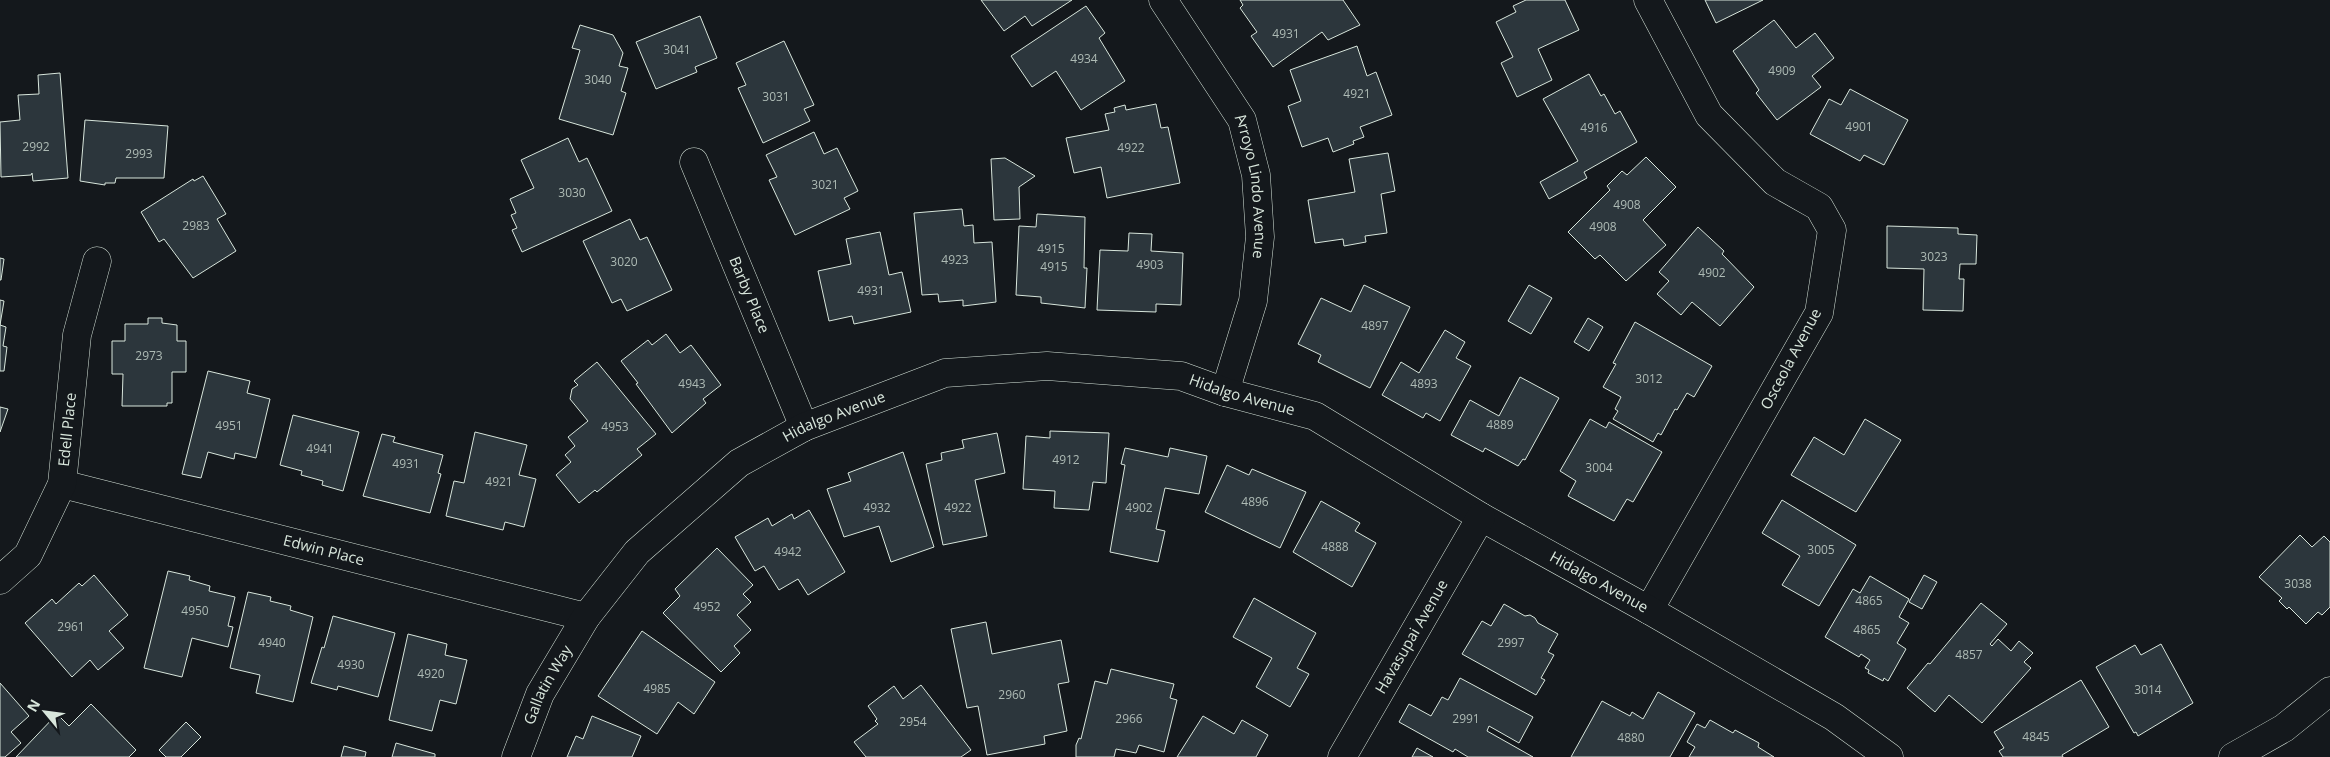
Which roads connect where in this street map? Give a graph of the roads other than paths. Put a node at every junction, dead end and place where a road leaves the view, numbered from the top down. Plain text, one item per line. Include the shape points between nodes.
1 (1163, 0) edge
2 (1648, 0) edge
3 (694, 162) dead end
4 (97, 261) dead end
5 (1225, 392) junction
6 (804, 427) junction
7 (62, 484) junction
8 (1481, 517) junction
9 (0, 580) edge
10 (1649, 610) junction
11 (586, 617) junction
12 (2330, 691) edge
13 (516, 757) edge
14 (1342, 757) edge
15 (1890, 757) edge
16 (2233, 757) edge

1 - 5 street, Arroyo Lindo Avenue via 1242,120 1256,175 1260,237 1253,301
2 - 10 street, Osceola Avenue via 1709,115 1775,182 1820,207 1832,230 1819,312
3 - 6 street, Barby Place
4 - 7 street, Edell Place via 77,335
5 - 6 street, Hidalgo Avenue via 1181,376 1057,367 945,373
5 - 8 street, Hidalgo Avenue via 1315,416
6 - 11 street, Hidalgo Avenue via 739,464 637,552
7 - 9 street, Edell Place via 28,554
7 - 11 street, Edwin Place
8 - 10 street, Hidalgo Avenue
8 - 14 street, Havasupai Avenue
10 - 15 street, Hidalgo Avenue via 1834,717
11 - 13 street, Gallatin Way via 540,694
12 - 16 street via 2284,728

